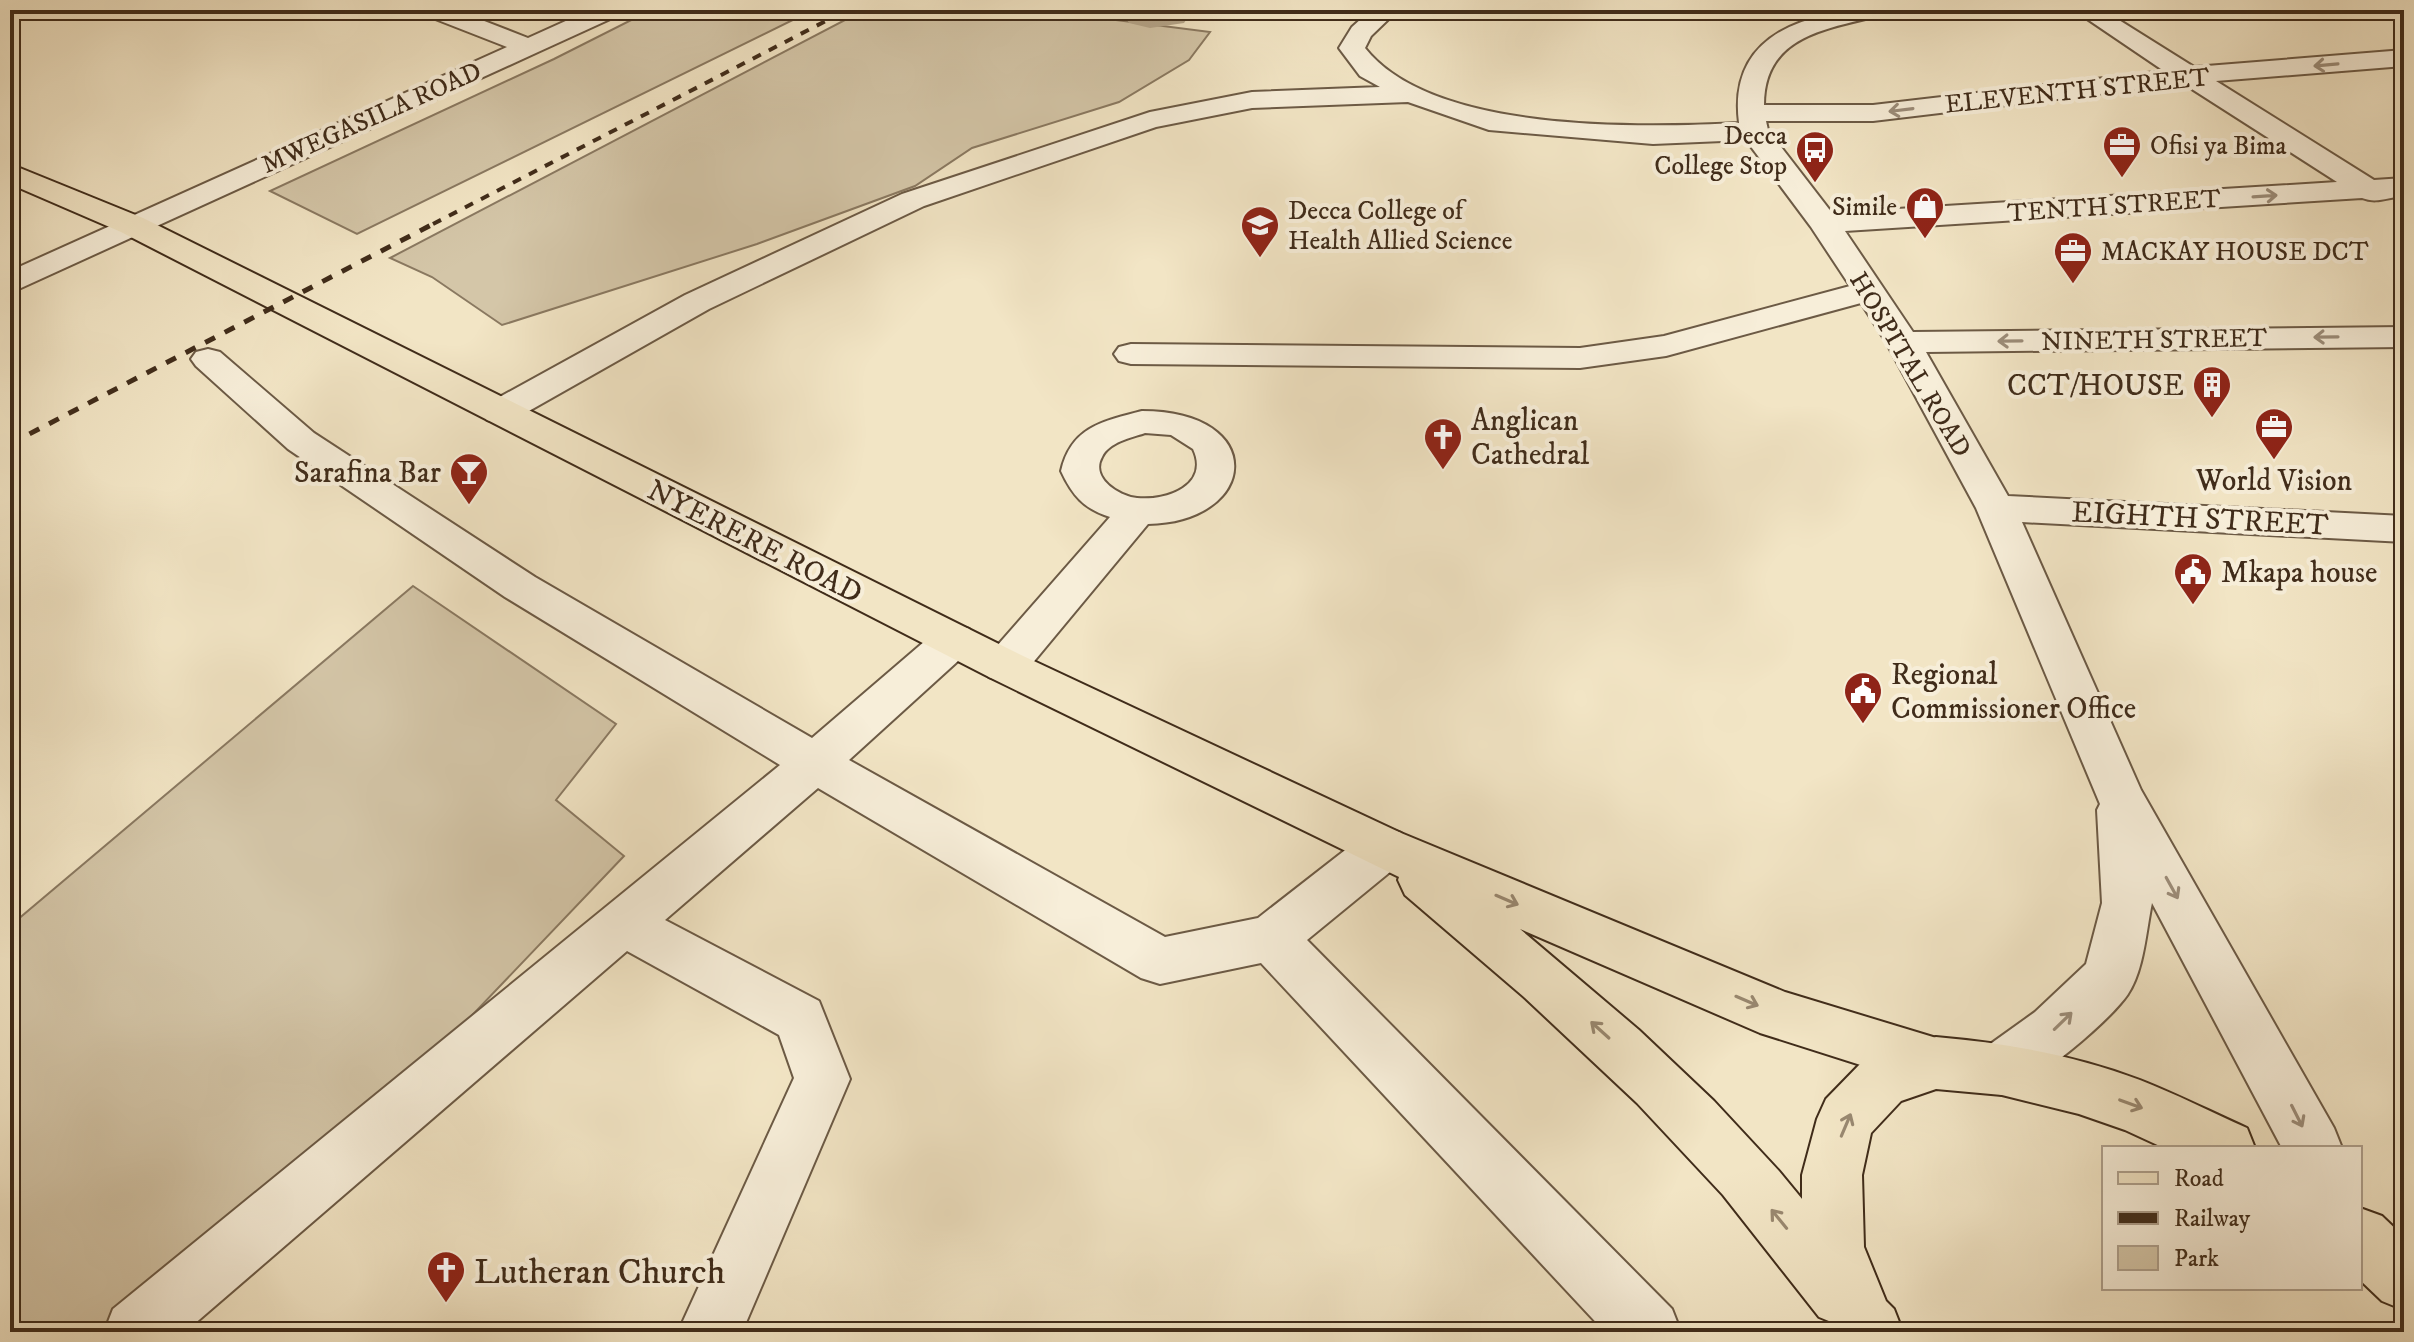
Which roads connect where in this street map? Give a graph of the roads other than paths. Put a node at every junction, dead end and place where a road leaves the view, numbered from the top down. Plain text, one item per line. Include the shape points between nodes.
1 (434, 10) edge
2 (610, 10) edge
3 (1873, 10) edge
4 (2086, 10) edge
5 (1379, 17) edge
6 (529, 47) junction
7 (2404, 58) edge
8 (2186, 76) junction
9 (1411, 94) junction
10 (1752, 122) junction
11 (10, 173) edge
12 (2404, 187) edge
13 (2369, 189) junction
14 (2404, 216) edge
15 (1824, 223) junction
16 (132, 225) junction
17 (10, 283) edge
18 (1869, 291) junction
19 (2404, 337) edge
20 (1903, 342) junction
21 (1131, 354) dead end
22 (208, 359) dead end
23 (500, 412) junction
24 (1996, 508) junction
25 (1137, 512) dead end
26 (2404, 529) edge
27 (954, 640) junction
28 (1005, 666) junction
29 (815, 763) junction
30 (2120, 796) junction
31 (1384, 848) junction
32 (623, 923) junction
33 (1271, 938) junction
34 (1936, 1063) junction
35 (2002, 1069) junction
36 (2222, 1146) edge
37 (2312, 1146) edge
38 (1867, 1328) edge
39 (136, 1332) edge
40 (710, 1332) edge
41 (1649, 1332) edge

1 - 6 street
2 - 6 street, MWEGASILA ROAD
3 - 10 street via 1827,20 1771,47 1753,80
4 - 8 street
5 - 9 street via 1352,48 1369,70
6 - 16 street, MWEGASILA ROAD
7 -> 8 street, ELEVENTH STREET
8 -> 10 street, ELEVENTH STREET
8 - 13 street
9 - 10 street, ELEVENTH STREET via 1489,122 1653,136
9 - 23 street via 1252,100 1150,120 913,200 697,302
10 - 15 street, HOSPITAL ROAD
11 - 16 main road, NYERERE ROAD
12 - 13 street, TENTH STREET
13 - 14 street
15 -> 13 street, TENTH STREET
15 - 18 street, HOSPITAL ROAD
16 - 17 street, MWEGASILA ROAD
16 - 23 main road, NYERERE ROAD
18 - 20 street, HOSPITAL ROAD
18 - 21 street via 1666,346 1580,358
19 -> 20 street, NINETH STREET
20 - 24 street, HOSPITAL ROAD
22 - 29 street via 301,441 520,587
23 - 27 main road, NYERERE ROAD
24 - 26 street, EIGHTH STREET
24 - 30 street, HOSPITAL ROAD
25 - 28 street
27 - 28 main road, NYERERE ROAD
27 - 29 street
28 - 31 main road, NYERERE ROAD
29 - 32 street
29 - 33 street via 1160,961
35 -> 30 street via 2054,1030 2109,977 2127,903
30 -> 37 street
31 - 33 street
31 -> 34 main road via 1779,1015
38 -> 31 main road via 1730,1160 1643,1070 1548,983
32 - 39 street
32 - 40 street via 800,1019 822,1079
33 - 41 street
34 - 35 main road
38 -> 34 main road via 1833,1247 1832,1175 1846,1119 1882,1081
35 -> 36 main road via 2137,1106

